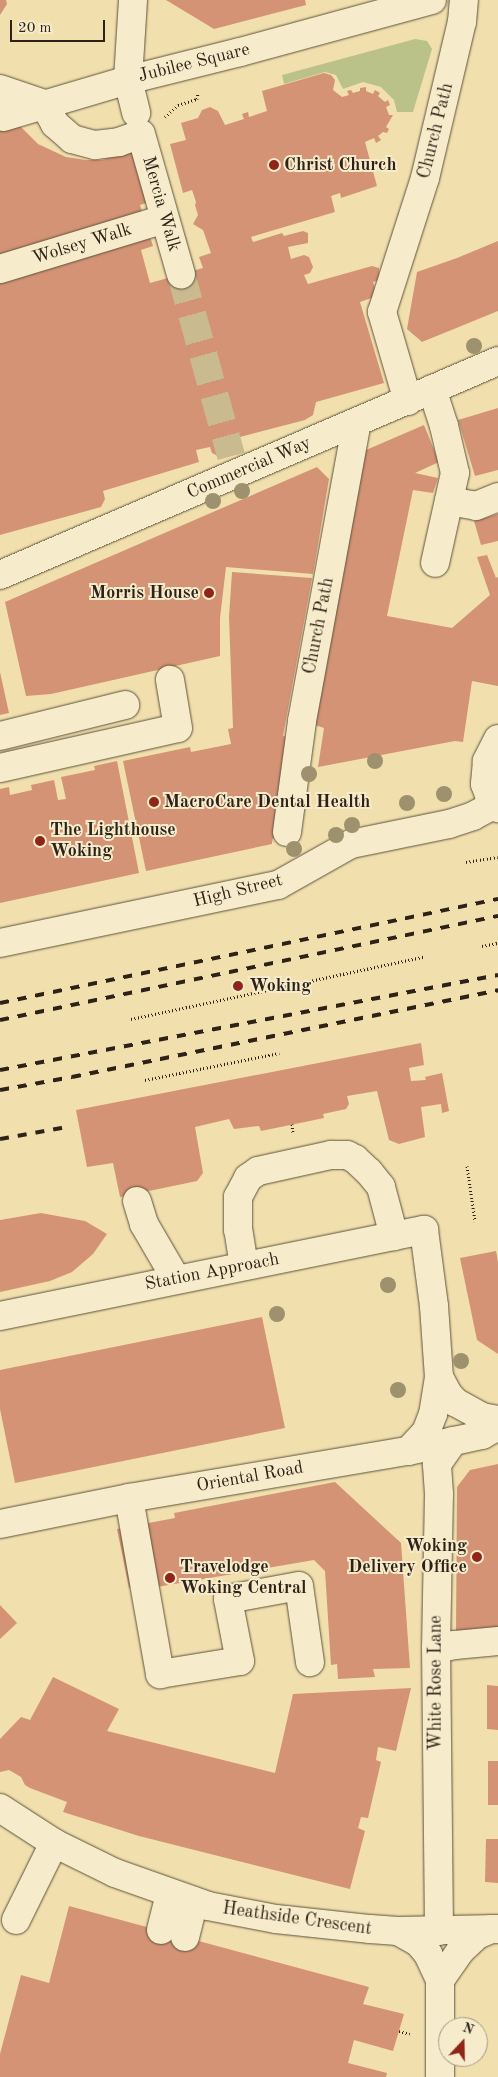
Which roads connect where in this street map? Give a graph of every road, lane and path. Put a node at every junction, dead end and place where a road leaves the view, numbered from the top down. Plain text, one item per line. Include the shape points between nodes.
1 (133, 0) edge
2 (432, 0) edge
3 (464, 0) edge
4 (128, 80) junction
5 (0, 89) edge
6 (44, 104) junction
7 (3, 117) dead end
8 (139, 123) junction
9 (165, 219) junction
10 (0, 269) edge
11 (181, 274) tunnel mouth
12 (498, 361) edge
13 (420, 395) junction
14 (357, 422) junction
15 (498, 497) edge
16 (449, 501) junction
17 (435, 563) dead end
18 (0, 575) edge
19 (170, 680) dead end
20 (125, 705) dead end
21 (0, 736) edge
22 (498, 739) edge
23 (0, 768) edge
24 (496, 806) edge
25 (287, 832) dead end
26 (498, 856) edge
27 (466, 862) dead end
28 (0, 943) edge
29 (498, 943) edge
30 (482, 946) dead end
31 (423, 957) dead end
32 (132, 1019) dead end
33 (280, 1053) dead end
34 (145, 1080) dead end
35 (292, 1124) dead end
36 (293, 1134) dead end
37 (467, 1166) dead end
38 (136, 1201) dead end
39 (475, 1221) dead end
40 (394, 1236) junction
41 (244, 1266) junction
42 (176, 1279) junction
43 (0, 1316) edge
44 (440, 1376) junction
45 (498, 1420) edge
46 (498, 1426) edge
47 (453, 1441) junction
48 (408, 1451) junction
49 (129, 1498) junction
50 (0, 1524) edge
51 (498, 1641) edge
52 (436, 1649) junction
53 (310, 1662) dead end
54 (0, 1808) edge
55 (54, 1843) junction
56 (182, 1898) junction
57 (16, 1920) dead end
58 (495, 1929) edge
59 (398, 1931) junction
60 (439, 1931) junction
61 (173, 1933) dead end
62 (440, 1980) junction
63 (440, 2077) edge

1 - 4 street, Jubilee Square
2 - 4 street, Jubilee Square
3 - 13 street, Church Path via 462,22 425,178 382,312
4 - 6 street, Jubilee Square
4 - 8 street, Jubilee Square
5 - 6 street
6 - 7 street, Jubilee Square
6 - 8 street via 55,124 72,138 95,145 119,142
8 - 9 street, Mercia Walk
9 - 10 street, Wolsey Walk
9 - 11 street, Mercia Walk
12 - 13 street, Commercial Way
13 - 14 street, Commercial Way
13 - 16 street, Church Path via 444,426 455,473
14 - 18 street, Commercial Way via 234,464
14 - 25 street, Church Path via 302,721
15 - 16 street via 476,506
16 - 17 street, Church Path
19 - 23 street via 178,728
20 - 21 street
22 - 24 street via 485,772 485,784
24 - 28 street, High Street via 449,824 351,844 278,885
26 - 27 path
29 - 30 path
31 - 32 path
33 - 34 path
35 - 36 path
37 - 39 path
38 - 42 street via 144,1224
40 - 41 street, Station Approach
40 - 41 street via 381,1187 355,1159 347,1155 331,1155 258,1171 248,1178 238,1197 238,1230
40 - 44 street, Station Approach via 424,1230
41 - 42 street, Station Approach
42 - 43 street, Station Approach
44 - 45 street via 455,1402 482,1417
44 - 48 street via 426,1432
46 - 47 street, Oriental Road via 482,1435
47 - 48 street, Oriental Road
47 - 52 street, White Rose Lane via 437,1464
48 - 49 street, Oriental Road
49 - 50 street, Oriental Road
49 - 53 street via 160,1674 240,1661 228,1599 299,1586
51 - 52 street
52 - 60 street, White Rose Lane
54 - 55 street, Heathside Crescent
55 - 56 street, Heathside Crescent via 115,1873
55 - 57 street
56 - 59 street, Heathside Crescent via 236,1913
56 - 61 street
58 - 60 street, Heathside Crescent
58 - 62 street via 477,1936 460,1951
59 - 60 street, Heathside Crescent
59 - 62 street via 418,1942 428,1954
62 - 63 street

